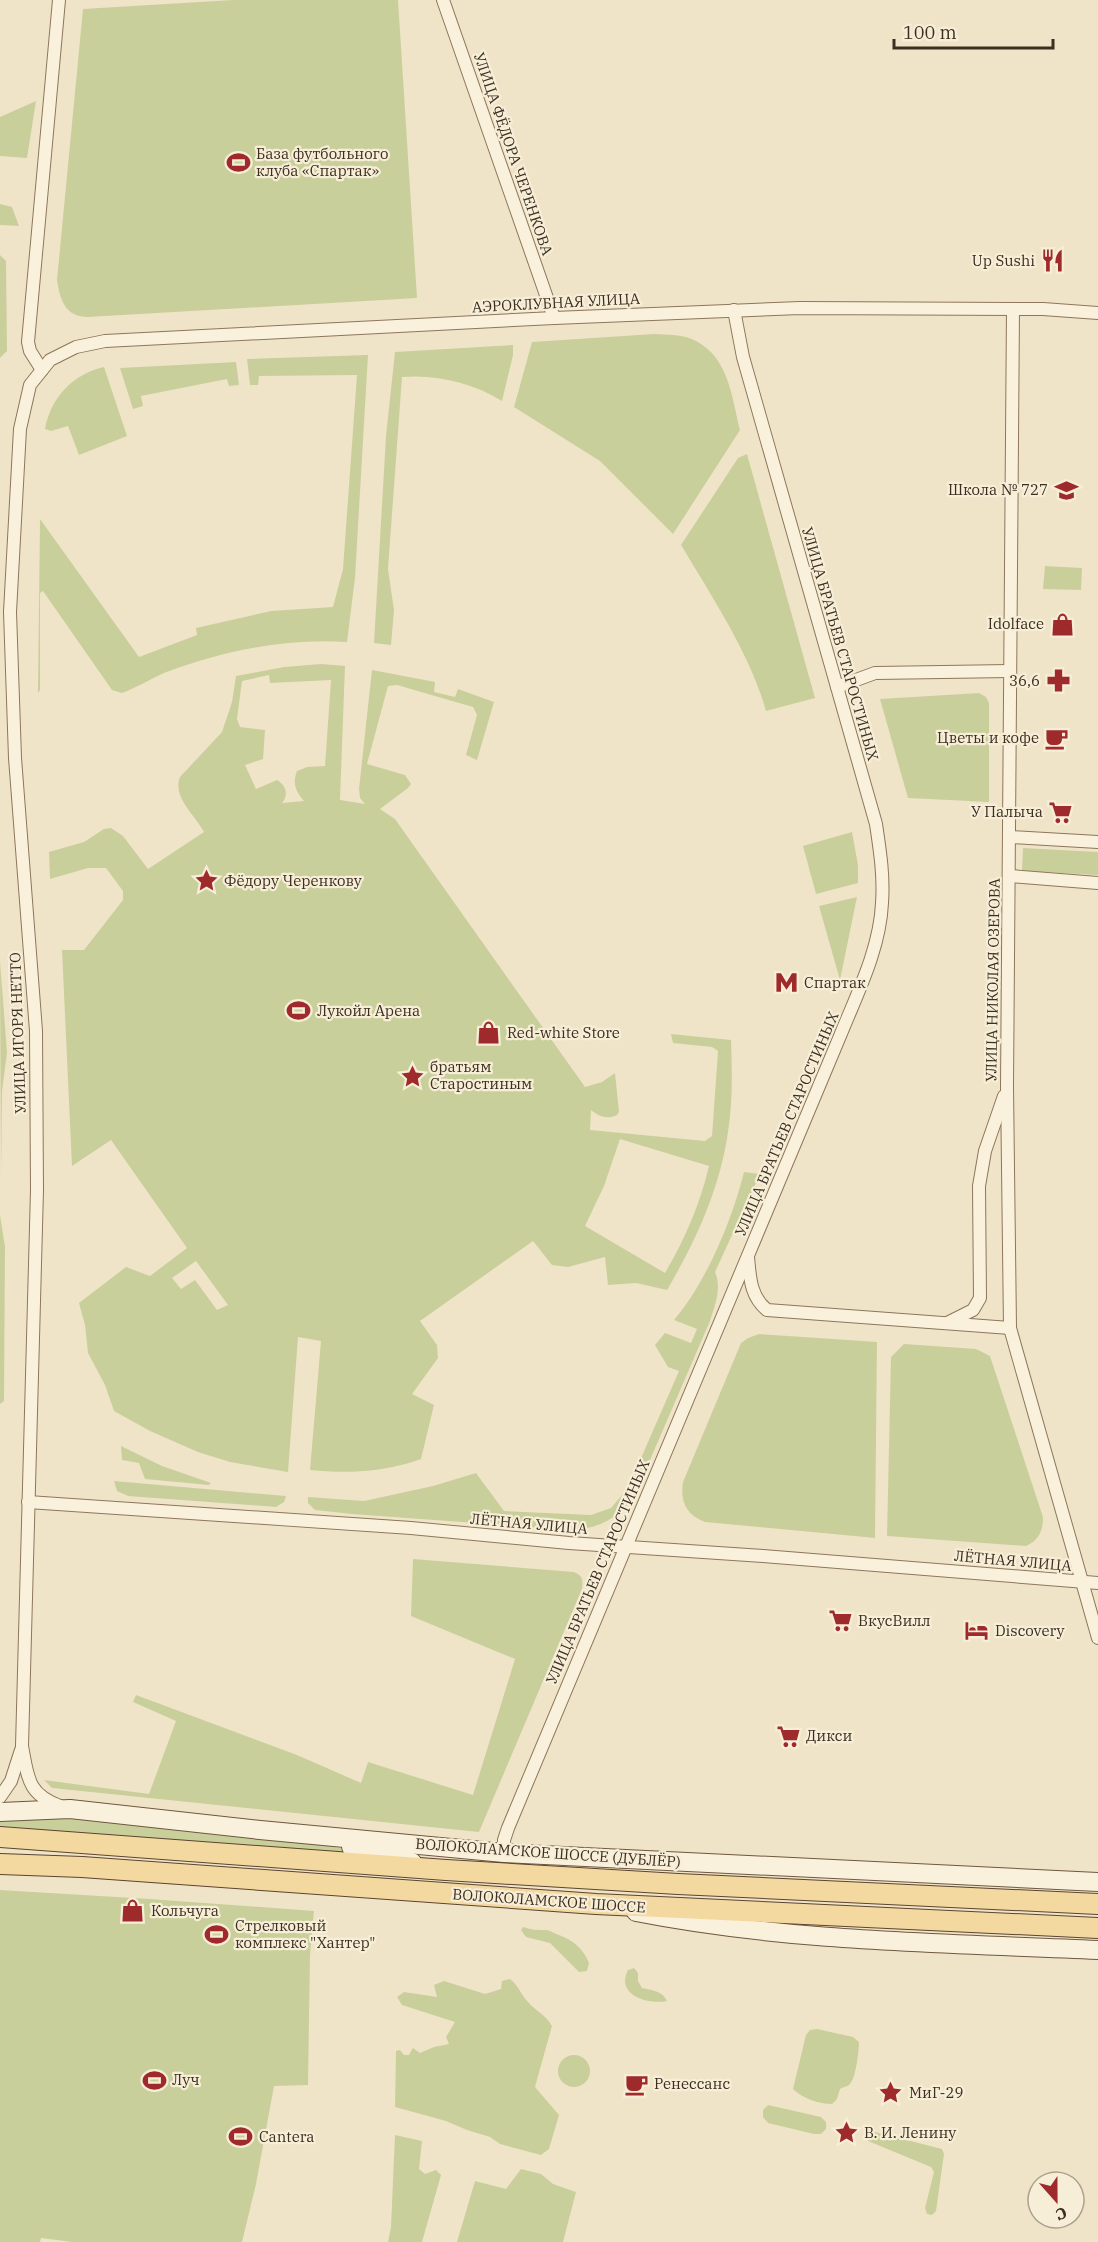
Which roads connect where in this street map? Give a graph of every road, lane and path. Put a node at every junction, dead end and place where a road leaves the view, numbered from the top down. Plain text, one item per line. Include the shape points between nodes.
1 (59, 0) edge
2 (443, 0) edge
3 (1013, 309) junction
4 (734, 310) junction
5 (1098, 313) edge
6 (554, 318) junction
7 (42, 370) junction
8 (30, 385) joint
9 (1010, 670) junction
10 (837, 687) junction
11 (1010, 837) junction
12 (1098, 842) edge
13 (1010, 876) junction
14 (1098, 883) edge
15 (1007, 1087) junction
16 (748, 1256) junction
17 (946, 1323) junction
18 (1010, 1328) junction
19 (28, 1502) junction
20 (624, 1547) junction
21 (1081, 1582) junction
22 (1098, 1583) edge
23 (1098, 1638) edge
24 (22, 1746) junction
25 (0, 1797) edge
26 (70, 1809) junction
27 (0, 1812) edge
28 (260, 1830) junction
29 (0, 1838) edge
30 (46, 1841) junction
31 (0, 1842) edge
32 (504, 1852) junction
33 (0, 1864) edge
34 (42, 1866) junction
35 (446, 1870) junction
36 (0, 1872) edge
37 (1098, 1882) edge
38 (596, 1904) junction
39 (1098, 1904) edge
40 (1098, 1928) edge
41 (1098, 1950) edge

1 - 7 street via 28,342
2 - 6 street, УЛИЦА ФЁДОРА ЧЕРЕНКОВА
3 - 4 street, АЭРОКЛУБНАЯ УЛИЦА
3 - 5 street, АЭРОКЛУБНАЯ УЛИЦА
3 - 9 street, УЛИЦА НИКОЛАЯ ОЗЕРОВА
4 - 6 street, АЭРОКЛУБНАЯ УЛИЦА
4 - 10 street, УЛИЦА БРАТЬЕВ СТАРОСТИНЫХ via 742,357
6 - 7 street, АЭРОКЛУБНАЯ УЛИЦА via 105,341 76,347 50,360
7 - 8 street, АЭРОКЛУБНАЯ УЛИЦА
8 - 19 street, УЛИЦА ИГОРЯ НЕТТО via 20,429 10,612 15,758 36,1030 37,1213
9 - 10 street via 875,673
9 - 11 street, УЛИЦА НИКОЛАЯ ОЗЕРОВА
10 - 16 street, УЛИЦА БРАТЬЕВ СТАРОСТИНЫХ via 876,824 882,905 872,955
11 - 12 street
11 - 13 street, УЛИЦА НИКОЛАЯ ОЗЕРОВА
13 - 14 street
13 - 15 street, УЛИЦА НИКОЛАЯ ОЗЕРОВА
15 - 17 street via 985,1150 979,1186 980,1298 973,1310
15 - 18 street, УЛИЦА НИКОЛАЯ ОЗЕРОВА
16 - 17 street via 752,1286 758,1302 767,1310
16 - 20 street, УЛИЦА БРАТЬЕВ СТАРОСТИНЫХ
17 - 18 street
18 - 21 street, УЛИЦА НИКОЛАЯ ОЗЕРОВА
19 - 20 street, ЛЁТНАЯ УЛИЦА
19 - 24 street, УЛИЦА ИГОРЯ НЕТТО
20 - 21 street, ЛЁТНАЯ УЛИЦА
20 - 32 street, УЛИЦА БРАТЬЕВ СТАРОСТИНЫХ via 506,1833
21 - 22 street, ЛЁТНАЯ УЛИЦА
21 - 23 street, УЛИЦА НИКОЛАЯ ОЗЕРОВА
24 - 25 street via 11,1781
24 - 26 street via 34,1790 47,1801
26 - 27 street, ВОЛОКОЛАМСКОЕ ШОССЕ (ДУБЛЁР)
26 - 28 street, ВОЛОКОЛАМСКОЕ ШОССЕ (ДУБЛЁР)
28 - 32 street, ВОЛОКОЛАМСКОЕ ШОССЕ (ДУБЛЁР)
28 - 35 street
29 - 30 main road, ВОЛОКОЛАМСКОЕ ШОССЕ
30 - 31 main road
30 - 35 main road, ВОЛОКОЛАМСКОЕ ШОССЕ
32 - 37 street, ВОЛОКОЛАМСКОЕ ШОССЕ (ДУБЛЁР)
33 - 34 main road, ВОЛОКОЛАМСКОЕ ШОССЕ
34 - 36 street
34 - 38 main road, ВОЛОКОЛАМСКОЕ ШОССЕ
35 - 39 main road, ВОЛОКОЛАМСКОЕ ШОССЕ
38 - 40 main road, ВОЛОКОЛАМСКОЕ ШОССЕ
38 - 41 street via 663,1918 794,1935

